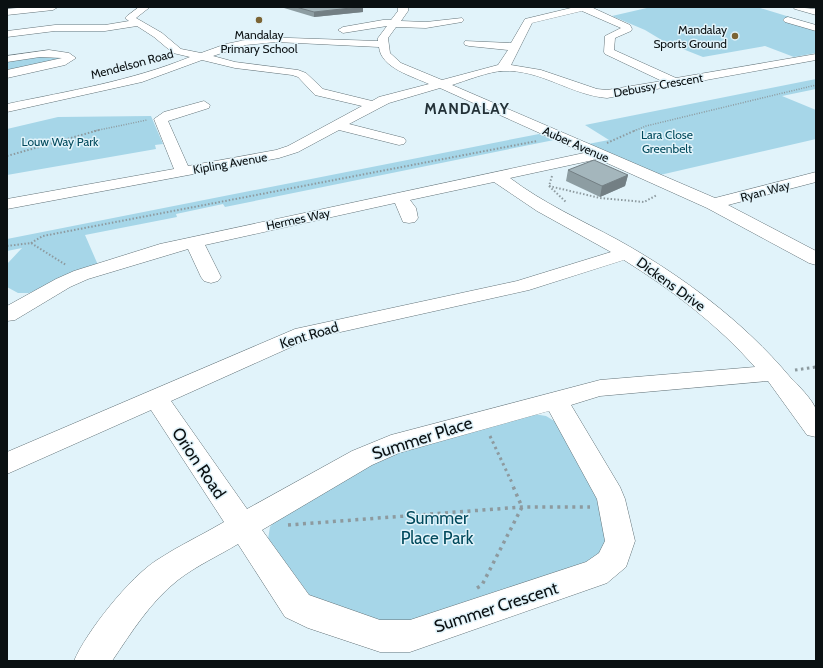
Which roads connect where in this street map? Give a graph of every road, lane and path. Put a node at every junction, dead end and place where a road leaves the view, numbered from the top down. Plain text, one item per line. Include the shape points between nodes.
1 (53, 7) edge
2 (145, 7) edge
3 (406, 7) edge
4 (585, 7) edge
5 (798, 7) edge
6 (7, 12) edge
7 (816, 12) edge
8 (459, 20) dead end
9 (788, 20) dead end
10 (138, 23) junction
11 (394, 23) junction
12 (816, 28) edge
13 (371, 32) dead end
14 (7, 34) edge
15 (468, 43) dead end
16 (383, 44) junction
17 (515, 47) junction
18 (201, 57) junction
19 (816, 57) edge
20 (7, 59) edge
21 (502, 67) junction
22 (7, 74) edge
23 (675, 82) junction
24 (440, 84) junction
25 (816, 85) edge
26 (372, 105) junction
27 (204, 106) dead end
28 (7, 108) edge
29 (163, 117) junction
30 (336, 125) junction
31 (559, 136) junction
32 (399, 141) dead end
33 (599, 154) junction
34 (7, 156) edge
35 (554, 164) junction
36 (183, 172) junction
37 (497, 176) junction
38 (816, 177) edge
39 (549, 186) junction
40 (672, 186) junction
41 (399, 197) junction
42 (7, 204) edge
43 (713, 204) junction
44 (409, 218) dead end
45 (562, 218) junction
46 (194, 241) junction
47 (31, 243) junction
48 (7, 246) edge
49 (626, 252) junction
50 (816, 259) edge
51 (81, 275) junction
52 (210, 277) dead end
53 (7, 295) edge
54 (26, 303) junction
55 (7, 315) edge
56 (816, 368) edge
57 (782, 372) junction
58 (156, 399) junction
59 (555, 399) junction
60 (482, 420) junction
61 (816, 428) edge
62 (7, 463) edge
63 (522, 507) junction
64 (612, 507) junction
65 (282, 525) dead end
66 (242, 527) junction
67 (476, 589) dead end
68 (91, 661) edge

1 - 6 street
2 - 10 street via 130,17
3 - 11 street
4 - 17 street via 530,20
4 - 23 street via 627,27 610,36 609,52
5 - 7 street
8 - 11 street via 428,25
9 - 12 street
10 - 14 street via 105,28 58,28
10 - 18 street via 176,50
11 - 13 street via 339,30
11 - 16 street via 386,32
15 - 17 street
16 - 18 street, Mendelson Road via 268,39 232,46
16 - 24 street, Auber Avenue via 385,54 392,62
17 - 21 street
18 - 26 street via 235,65 294,72 302,75 319,92
18 - 28 street, Mendelson Road via 151,76
19 - 23 street, Debussy Crescent
20 - 22 street via 41,54 65,55 70,58 61,63
21 - 23 street, Debussy Crescent via 536,72 601,94
21 - 24 street, Kipling Avenue
24 - 26 street, Kipling Avenue
24 - 31 street, Auber Avenue
25 - 33 path via 646,126 605,144
26 - 30 street, Kipling Avenue
27 - 29 street
29 - 34 path via 91,132
29 - 36 street via 161,121
30 - 32 street
30 - 36 street, Kipling Avenue via 279,154
31 - 33 street, Auber Avenue
31 - 47 path via 43,236
33 - 35 street, Hermes Way
33 - 40 street, Auber Avenue
35 - 37 street, Hermes Way
35 - 39 path
36 - 42 street, Kipling Avenue
37 - 41 street, Hermes Way
37 - 45 street, Dickens Drive via 522,196
38 - 43 street, Ryan Way
39 - 40 path via 600,198 644,202
39 - 45 path via 567,203 571,212
40 - 43 street, Auber Avenue
41 - 44 street via 407,208
41 - 46 street, Hermes Way
43 - 50 street, Auber Avenue
45 - 49 street, Dickens Drive
46 - 51 street, Hermes Way
46 - 52 street
47 - 48 path
47 - 51 path
49 - 57 street, Dickens Drive via 667,279
49 - 58 street, Kent Road via 522,286 303,334
51 - 54 street, Hermes Way
53 - 54 street
54 - 55 street, Hermes Way
56 - 57 path
57 - 59 street, Summer Place via 615,386
57 - 61 street, Dickens Drive
58 - 62 street, Kent Road
58 - 66 street, Orion Road
59 - 60 street, Summer Place
59 - 64 street, Summer Crescent via 606,487
60 - 63 path
60 - 66 street, Summer Place via 380,449
63 - 64 path
63 - 65 path
63 - 67 path via 482,585
64 - 66 street, Summer Crescent via 620,541 610,563 596,573 410,636 380,636 297,606
66 - 68 street, Summer Place via 167,570 150,584

